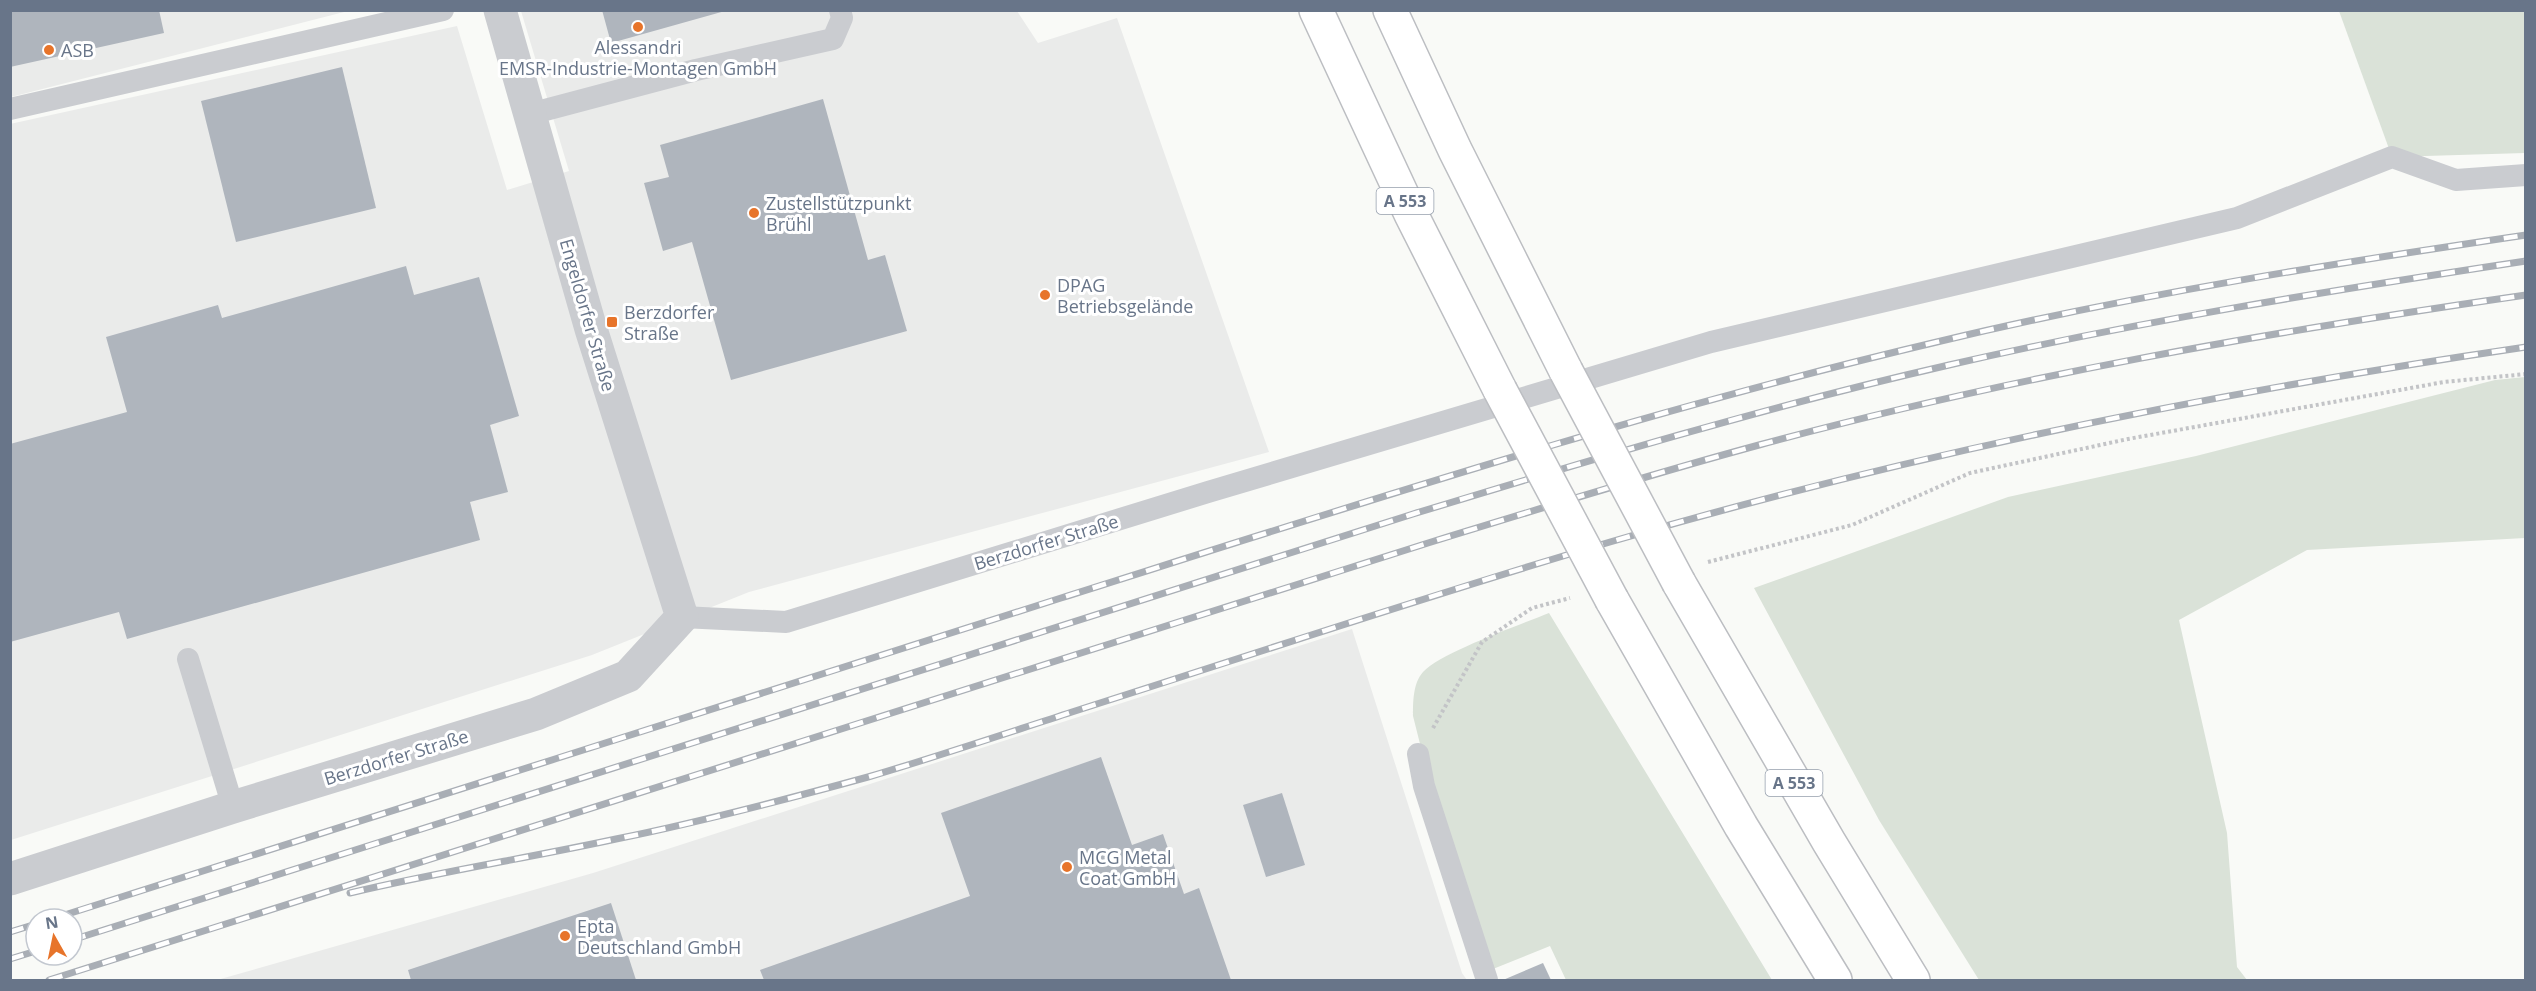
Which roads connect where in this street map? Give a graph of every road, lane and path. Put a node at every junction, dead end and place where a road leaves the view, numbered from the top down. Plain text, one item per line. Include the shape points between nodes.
1 (443, 10) edge
2 (500, 10) edge
3 (840, 10) edge
4 (1316, 10) edge
5 (1390, 10) edge
6 (10, 109) edge
7 (530, 114) junction
8 (2526, 175) edge
9 (2526, 374) edge
10 (1691, 573) junction
11 (1578, 596) dead end
12 (682, 618) junction
13 (188, 659) dead end
14 (1418, 754) joint
15 (233, 807) junction
16 (10, 879) edge
17 (1487, 981) edge
18 (1835, 981) edge
19 (1913, 981) edge

1 - 6 lane
2 - 7 street, Engeldorfer Straße
3 - 7 lane via 842,18 833,39
4 - 18 highway, A 553, bridge via 1411,214 1612,600
5 - 10 highway, A 553, bridge via 1566,371
7 - 12 street, Engeldorfer Straße via 591,329
8 - 12 lane, Berzdorfer Straße via 2456,180 2392,157 2237,218 1711,342 786,622
9 - 10 path via 2444,382 2128,439 1970,473 1852,525
10 - 19 highway, A 553 via 1823,832
11 - 14 path via 1532,608 1482,642
12 - 15 street, Berzdorfer Straße via 628,676 536,714
13 - 15 lane
14 - 17 lane via 1424,786
15 - 16 street, Berzdorfer Straße

